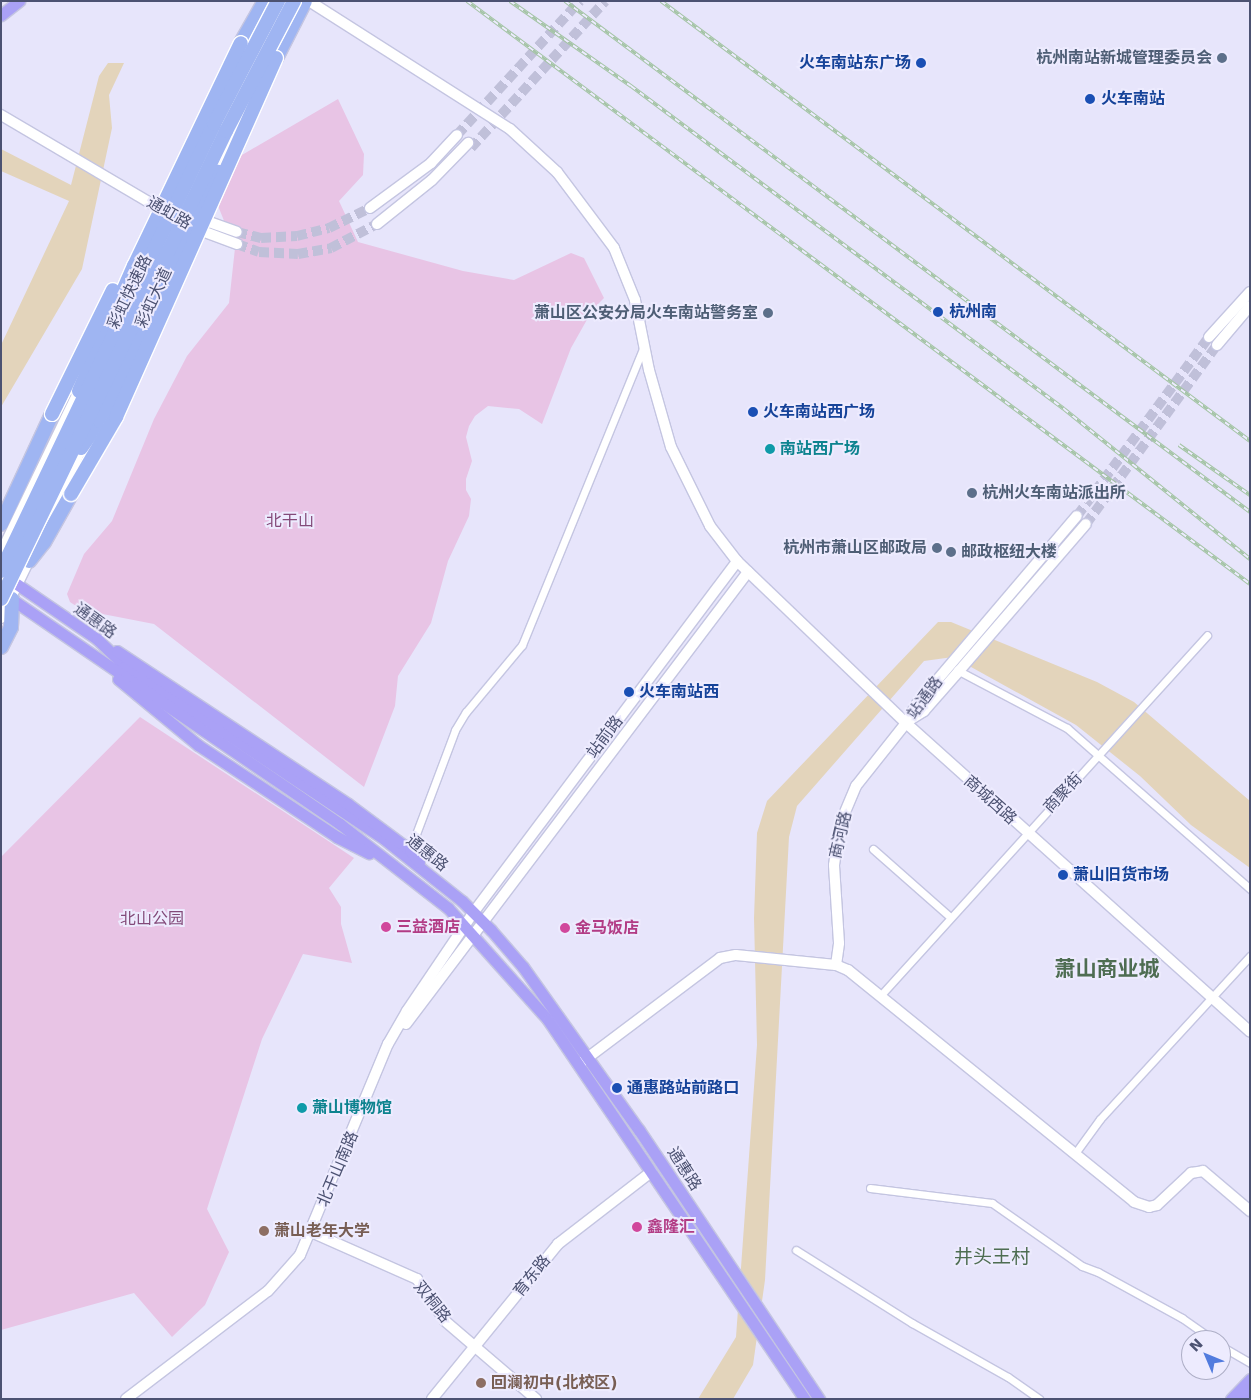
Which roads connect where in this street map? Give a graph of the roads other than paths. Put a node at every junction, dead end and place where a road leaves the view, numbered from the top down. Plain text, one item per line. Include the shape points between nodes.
1 (19, 1) edge
2 (265, 1) edge
3 (273, 1) edge
4 (278, 1) edge
5 (294, 1) edge
6 (304, 1) edge
7 (309, 1) edge
8 (1, 15) edge
9 (241, 43) junction
10 (276, 58) junction
11 (1, 115) edge
12 (457, 135) tunnel mouth
13 (469, 146) tunnel mouth
14 (167, 208) junction
15 (370, 208) tunnel mouth
16 (190, 220) junction
17 (377, 224) tunnel mouth
18 (237, 232) tunnel mouth
19 (237, 244) tunnel mouth
20 (1250, 292) edge
21 (1250, 306) edge
22 (644, 346) junction
23 (62, 445) junction
24 (58, 481) junction
25 (1077, 516) tunnel mouth
26 (1, 524) edge
27 (1086, 524) tunnel mouth
28 (1, 553) edge
29 (28, 561) junction
30 (736, 561) junction
31 (1, 572) edge
32 (748, 572) junction
33 (17, 584) junction
34 (5, 597) edge
35 (1, 618) edge
36 (986, 633) junction
37 (1207, 636) dead end
38 (97, 639) junction
39 (1, 647) edge
40 (959, 671) junction
41 (906, 723) junction
42 (1096, 756) junction
43 (1027, 832) junction
44 (873, 849) dead end
45 (410, 850) junction
46 (428, 876) junction
47 (1250, 889) edge
48 (473, 913) junction
49 (950, 917) junction
50 (482, 921) junction
51 (468, 932) junction
52 (1250, 956) edge
53 (836, 965) junction
54 (880, 996) junction
55 (1212, 998) junction
56 (1250, 1032) edge
57 (587, 1058) junction
58 (577, 1066) junction
59 (1076, 1152) junction
60 (651, 1172) junction
61 (870, 1188) dead end
62 (1250, 1211) edge
63 (311, 1232) junction
64 (796, 1250) dead end
65 (1198, 1330) edge
66 (475, 1348) junction
67 (1231, 1352) edge
68 (779, 1353) junction
69 (1250, 1363) edge
70 (1250, 1379) edge
71 (1250, 1392) edge
72 (126, 1399) edge
73 (432, 1399) edge
74 (536, 1399) edge
75 (805, 1399) edge
76 (819, 1399) edge
77 (1039, 1399) edge
78 (1231, 1399) edge
79 (1243, 1399) edge

1 - 8 main road
2 - 9 highway
3 - 14 main road, 彩虹大道
4 - 23 highway, 彩虹快速路, bridge via 214,124
5 - 24 highway, 彩虹快速路, bridge via 226,131
6 - 10 highway
6 - 16 main road, 彩虹大道 via 270,55
7 - 22 main road, 商城西路 via 510,129 557,172 614,248 636,300
9 - 23 highway, bridge via 86,372
9 - 26 highway, bridge via 197,115
10 - 24 highway, bridge via 100,421
10 - 29 highway, bridge via 116,417 44,542
11 - 14 main road, 通虹路
12 - 15 main road via 431,163
13 - 17 main road
14 - 16 main road, 通虹路
14 - 28 main road, 彩虹大道
16 - 18 main road, 通虹路
16 - 19 main road, 通虹路
16 - 29 main road, 彩虹大道
20 - 21 main road via 1213,341
22 - 30 main road, 商城西路 via 658,408 684,479 710,526
22 - 45 street via 522,645 466,712 455,730
23 - 31 highway, 彩虹快速路, bridge
24 - 34 highway, 彩虹快速路, bridge
25 - 36 main road, 站通路
27 - 36 main road, 站通路
29 - 33 main road, 彩虹大道
30 - 32 main road, 商城西路
30 - 48 main road, 站前路
31 - 33 main road, 通惠路
32 - 41 main road, 商城西路
32 - 50 main road
33 - 34 main road, 彩虹大道
33 - 38 main road, 通惠路
34 - 35 main road, 彩虹大道
34 - 39 highway via 11,627
34 - 51 main road, 通惠路 via 91,654 198,745 337,837 419,884 448,908
36 - 40 main road, 站通路
36 - 41 main road, 站通路 via 949,666
37 - 42 street, 商聚街
38 - 45 main road via 177,689
38 - 46 main road, 通惠路 via 125,666 384,839
40 - 41 main road, 站通路 via 924,711
40 - 42 street via 1067,728
41 - 43 main road, 商城西路
41 - 53 main road, 商河路 via 856,786 840,824 834,865 839,943
42 - 43 street, 商聚街
42 - 47 street
43 - 49 street, 商聚街
43 - 55 main road, 商城西路
44 - 49 street
45 - 46 main road
46 - 48 main road, 通惠路
48 - 50 main road, 通惠路
48 - 51 main road, 北干山南路
49 - 54 street, 商聚街
50 - 51 main road
50 - 57 main road, 通惠路 via 522,967
51 - 58 main road, 通惠路 via 528,995
51 - 63 main road, 北干山南路 via 407,1011 383,1059
52 - 55 street
53 - 54 main road
53 - 57 main road via 750,956 720,958
54 - 59 main road
55 - 56 main road, 商城西路
55 - 59 street via 1100,1119
57 - 58 main road
57 - 68 main road, 通惠路 via 728,1265
58 - 60 main road, 通惠路
59 - 62 main road via 1141,1206 1157,1205 1191,1173 1203,1172
60 - 66 main road, 育东路 via 558,1244
60 - 68 main road, 通惠路 via 717,1272
61 - 65 street via 992,1203 1082,1266
63 - 66 main road, 双桐路 via 417,1279 445,1321
63 - 72 main road, 北干山南路 via 300,1256 283,1277
64 - 77 street via 912,1324 1008,1377
66 - 73 main road, 育东路
66 - 74 main road, 双桐路
67 - 69 street
68 - 75 main road
68 - 76 main road
70 - 78 main road
71 - 79 main road

